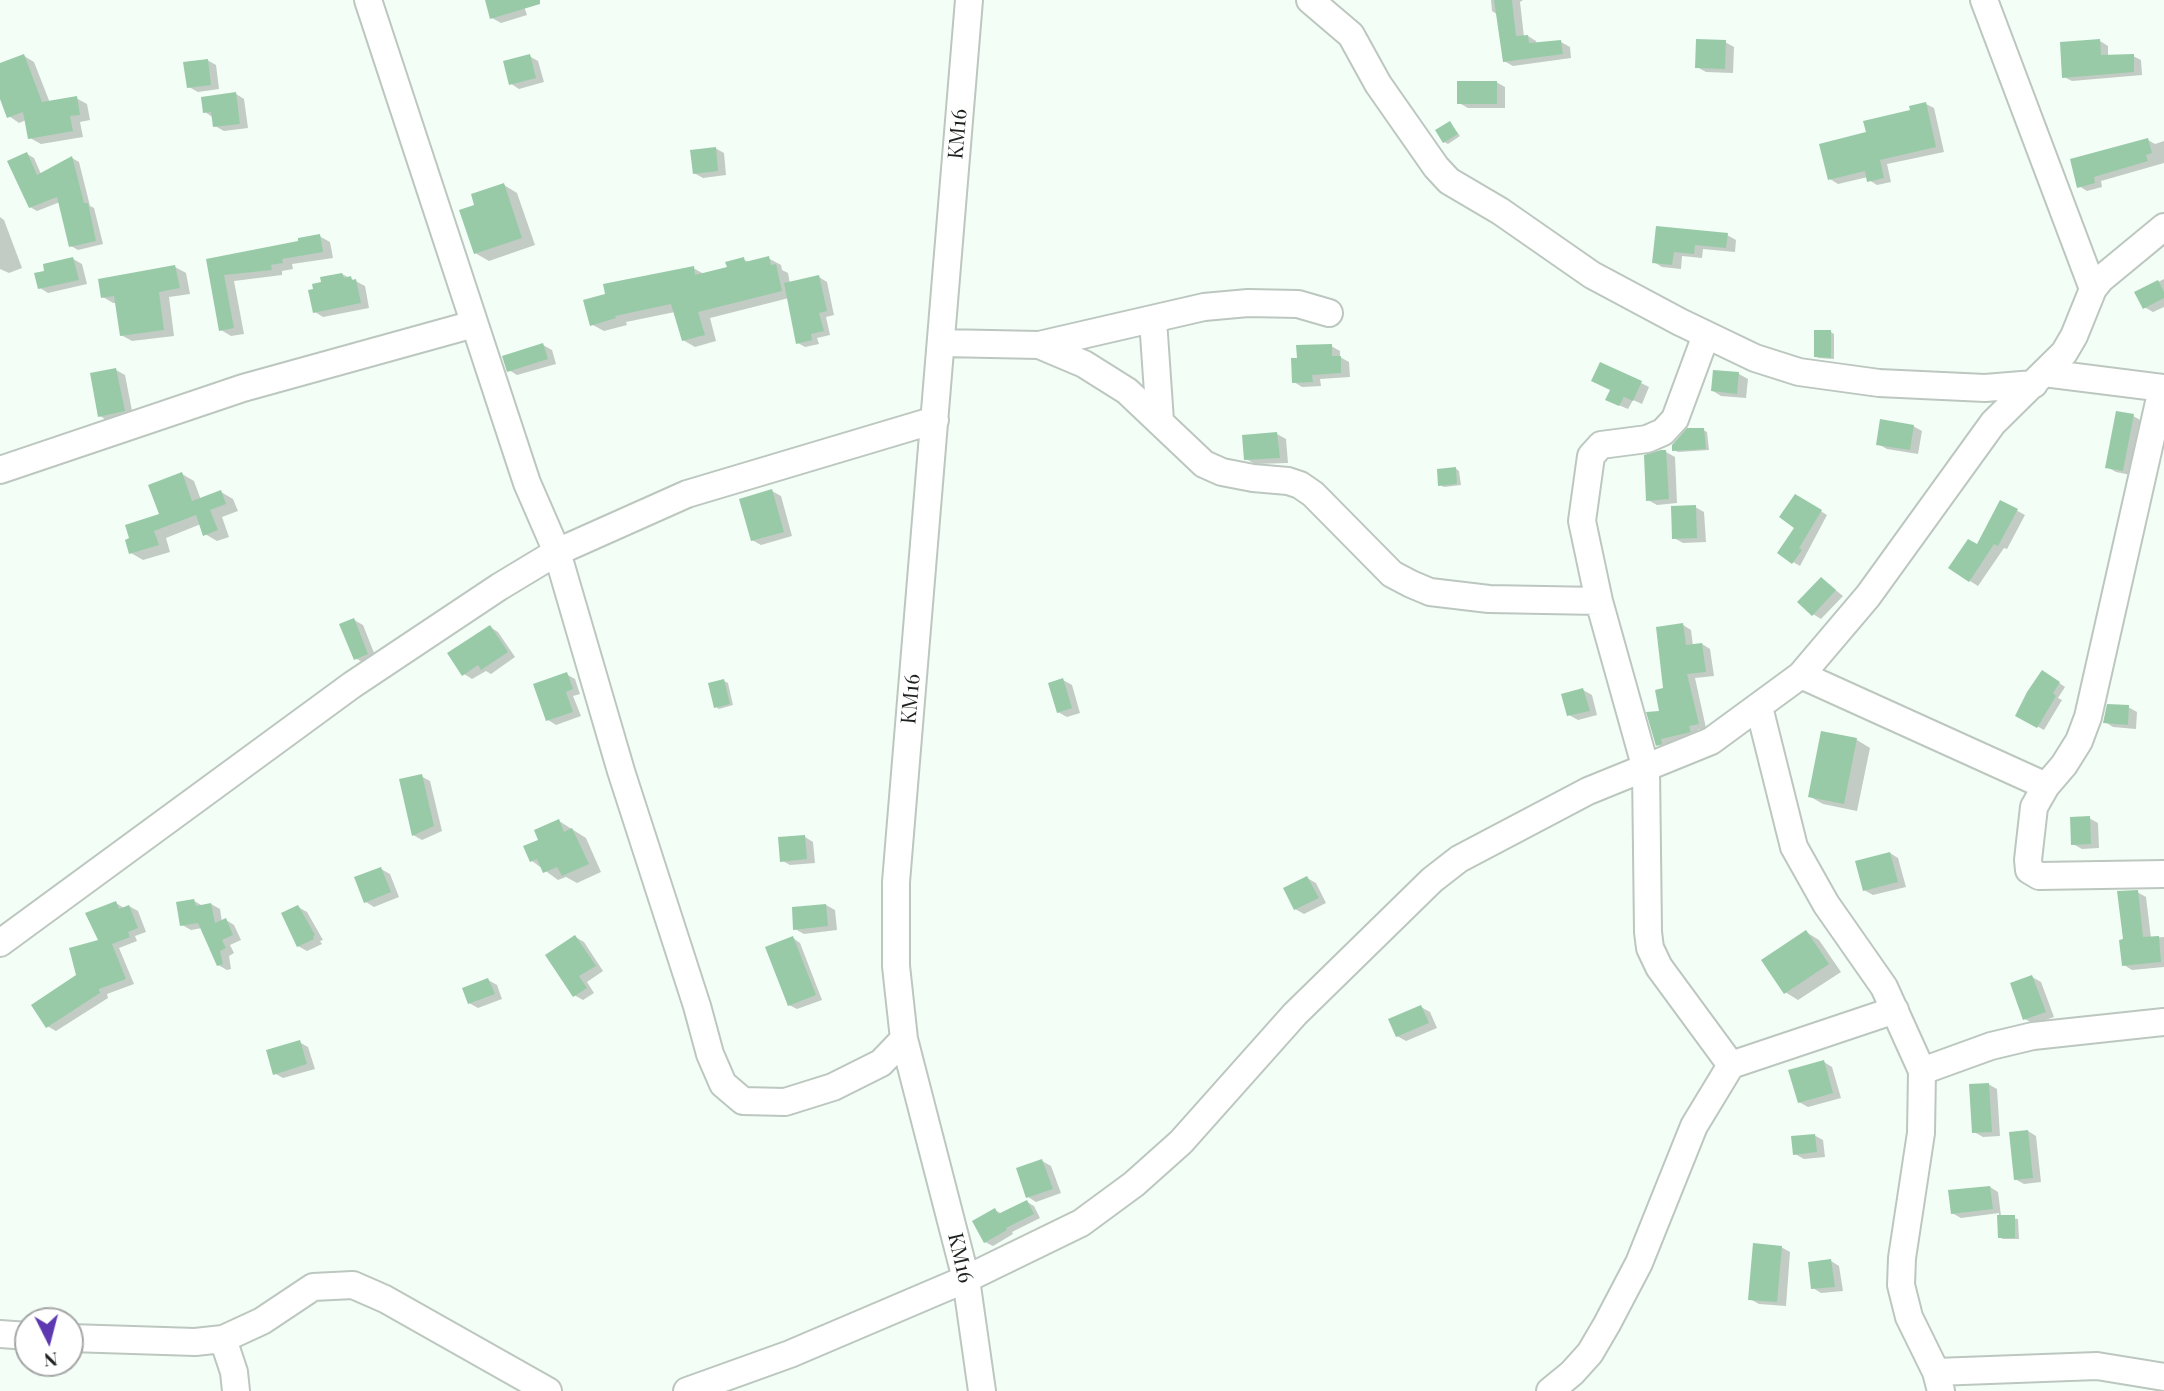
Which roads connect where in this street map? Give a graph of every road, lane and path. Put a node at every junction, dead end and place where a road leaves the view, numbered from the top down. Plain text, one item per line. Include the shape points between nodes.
1 (969, 0) edge
2 (1310, 0) edge
3 (1984, 0) edge
4 (374, 2) edge
5 (2164, 227) edge
6 (2093, 289) junction
7 (1329, 313) dead end
8 (1153, 320) junction
9 (474, 324) junction
10 (1706, 335) junction
11 (942, 343) junction
12 (1039, 345) junction
13 (2039, 378) junction
14 (1985, 388) junction
15 (2157, 396) edge
16 (935, 420) junction
17 (1160, 421) junction
18 (1993, 423) junction
19 (0, 470) edge
20 (557, 552) junction
21 (1599, 601) junction
22 (1801, 675) junction
23 (1759, 707) junction
24 (1646, 769) junction
25 (2046, 786) junction
26 (2164, 874) edge
27 (0, 943) edge
28 (1895, 1010) junction
29 (2164, 1022) edge
30 (904, 1039) junction
31 (1731, 1065) junction
32 (1922, 1071) junction
33 (966, 1279) junction
34 (84, 1338) edge
35 (223, 1339) junction
36 (2152, 1380) edge
37 (1578, 1382) edge
38 (1938, 1382) edge
39 (236, 1391) edge
40 (548, 1391) edge
41 (687, 1391) edge
42 (982, 1391) edge
43 (1550, 1391) edge

1 - 11 street, KM16
2 - 10 street via 1351,36 1378,84 1449,181 1592,275
3 - 6 street
4 - 9 street
5 - 6 street
6 - 13 street via 2064,353
7 - 8 street via 1298,304 1248,303 1204,307
8 - 12 street
8 - 17 street
9 - 19 street via 243,388
9 - 20 street via 527,483
10 - 14 street via 1799,372 1879,383
10 - 21 street via 1675,419 1663,432 1647,439 1601,445 1591,456 1582,521
11 - 12 street
11 - 16 street, KM16
12 - 17 street via 1084,364 1126,391
13 - 14 street
13 - 15 street
13 - 18 street
14 - 18 street
15 - 25 street via 2088,717 2079,741
16 - 20 street via 687,494
16 - 30 street, KM16 via 896,882 896,966
17 - 21 street via 1204,464 1232,474 1288,481 1307,490 1392,574 1430,592 1489,600
18 - 22 street via 1868,596
20 - 27 street via 352,685
20 - 30 street via 621,771 723,1084 743,1101 785,1102 833,1087 881,1063
21 - 24 street
22 - 23 street
22 - 25 street
23 - 24 street via 1711,741
23 - 28 street via 1794,847
24 - 31 street via 1650,948
24 - 33 street via 1588,790 1459,859 1296,1014 1181,1142 1134,1184 1081,1223
25 - 26 street via 2034,807 2029,870 2039,876
28 - 31 street
28 - 32 street
29 - 32 street via 2033,1036
30 - 33 street, KM16
31 - 37 street via 1694,1126 1639,1263
32 - 38 street via 1921,1133 1901,1284 1909,1317
33 - 41 street via 790,1354
33 - 42 street, KM16
34 - 35 street
35 - 39 street
35 - 40 street via 262,1321 313,1287 353,1284
36 - 38 street via 2096,1366
37 - 43 street

